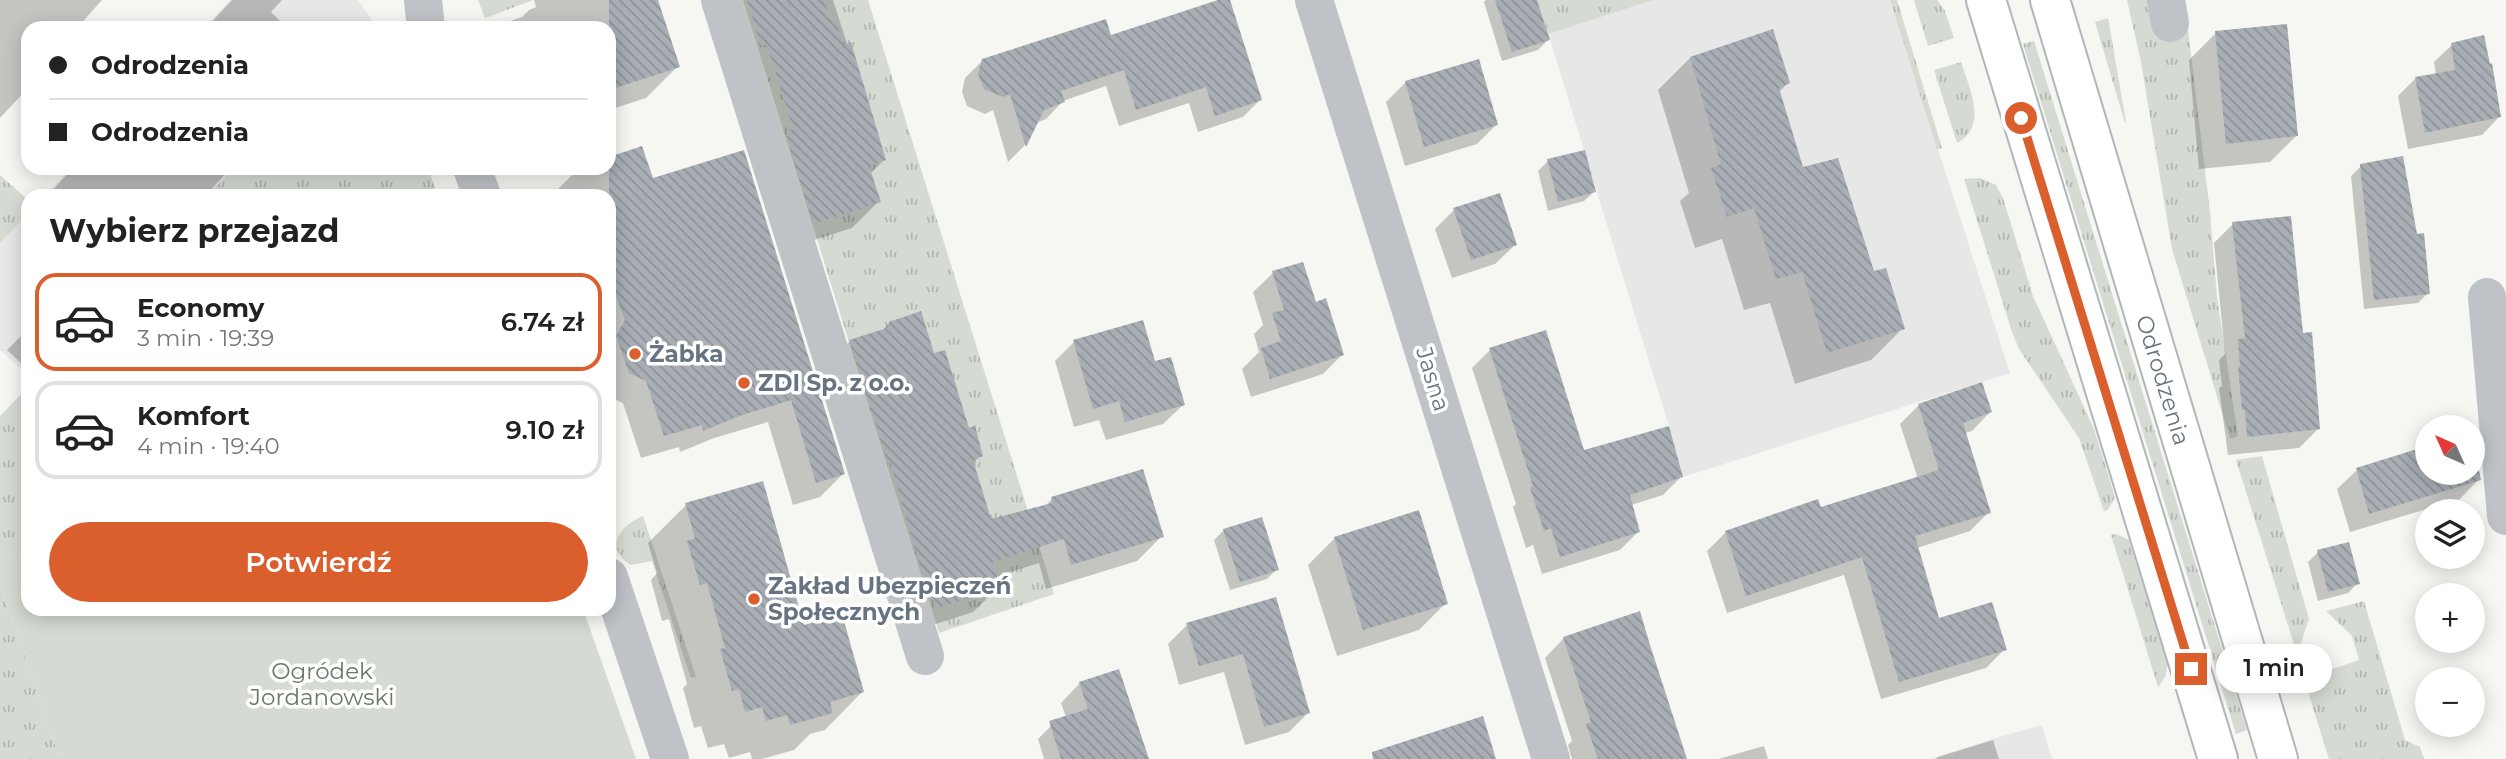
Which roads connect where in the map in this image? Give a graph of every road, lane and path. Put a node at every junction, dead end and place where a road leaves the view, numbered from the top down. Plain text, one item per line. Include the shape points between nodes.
1 (423, 0) edge
2 (720, 0) edge
3 (1314, 0) edge
4 (1986, 0) edge
5 (2050, 0) edge
6 (425, 21) edge
7 (2487, 297) dead end
8 (2506, 516) edge
9 (616, 598) edge
10 (925, 656) dead end
11 (670, 759) edge
12 (1551, 759) edge
13 (2218, 759) edge
14 (2278, 759) edge

1 - 6 street
2 - 10 street
3 - 12 street, Jasna
4 - 13 main road
5 - 14 main road, Odrodzenia
7 - 8 street
9 - 11 street

